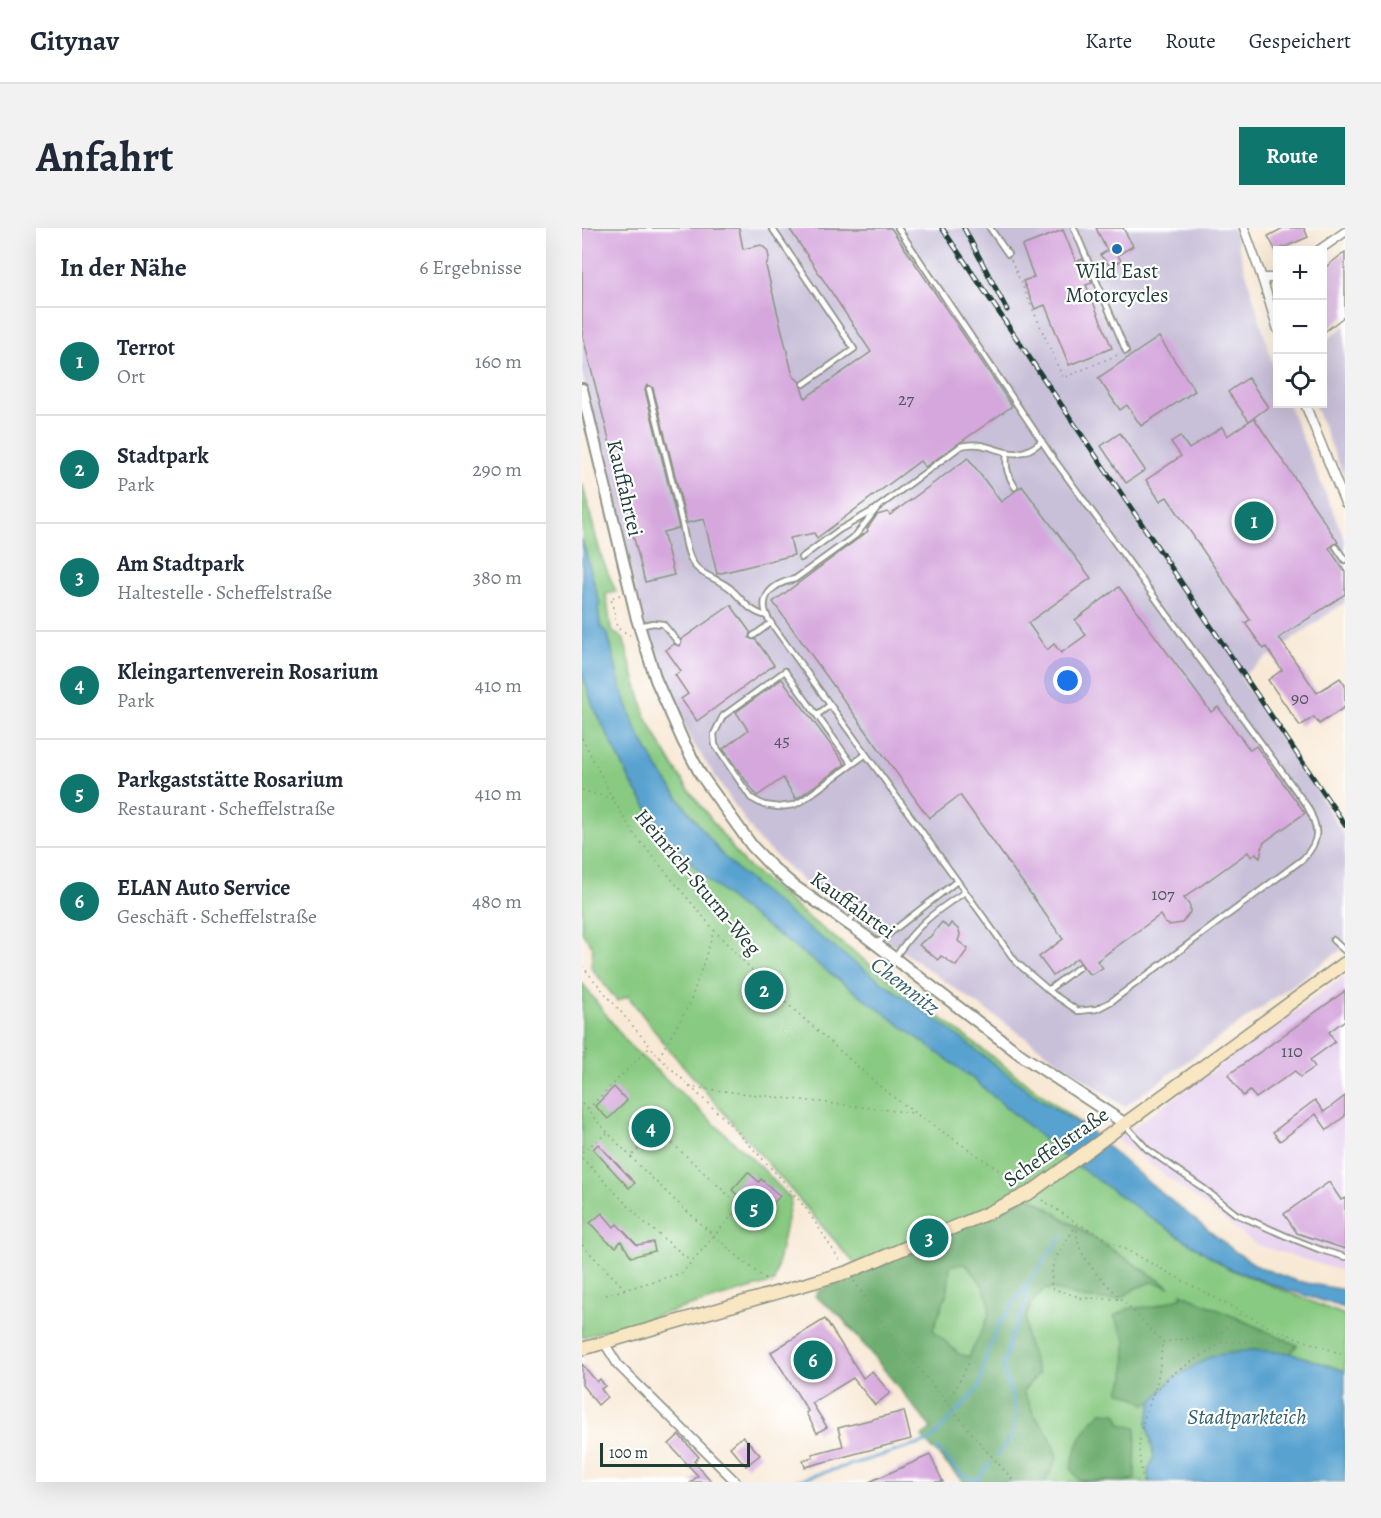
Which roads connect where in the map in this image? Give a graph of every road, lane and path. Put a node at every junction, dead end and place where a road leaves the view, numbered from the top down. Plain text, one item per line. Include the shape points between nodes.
1 (772, 228) edge
2 (898, 228) edge
3 (990, 228) edge
4 (1074, 228) edge
5 (1244, 228) edge
6 (1345, 232) edge
7 (1325, 246) edge
8 (1008, 254) joint
9 (1262, 278) junction
10 (1273, 278) edge
11 (1273, 314) edge
12 (1126, 351) joint
13 (804, 384) dead end
14 (582, 389) edge
15 (649, 389) dead end
16 (1307, 408) edge
17 (1042, 441) junction
18 (1007, 453) junction
19 (1016, 487) dead end
20 (1345, 503) edge
21 (877, 508) junction
22 (1336, 547) dead end
23 (801, 558) dead end
24 (1345, 560) edge
25 (621, 595) dead end
26 (766, 616) junction
27 (771, 623) junction
28 (639, 626) junction
29 (631, 635) dead end
30 (753, 636) dead end
31 (678, 642) dead end
32 (830, 705) junction
33 (817, 715) junction
34 (582, 738) edge
35 (865, 755) junction
36 (852, 764) junction
37 (582, 790) edge
38 (613, 799) junction
39 (957, 881) junction
40 (965, 892) junction
41 (861, 906) dead end
42 (848, 923) junction
43 (715, 931) junction
44 (1333, 940) dead end
45 (876, 944) junction
46 (1345, 951) edge
47 (894, 959) junction
48 (1345, 963) edge
49 (582, 966) edge
50 (1079, 967) dead end
51 (1048, 990) junction
52 (582, 1045) edge
53 (651, 1047) junction
54 (582, 1056) edge
55 (659, 1058) junction
56 (688, 1087) junction
57 (582, 1104) edge
58 (587, 1110) junction
59 (915, 1113) junction
60 (1124, 1123) junction
61 (607, 1133) junction
62 (582, 1152) edge
63 (630, 1157) junction
64 (582, 1158) edge
65 (1031, 1192) junction
66 (1077, 1223) junction
67 (713, 1237) junction
68 (582, 1245) edge
69 (1345, 1257) edge
70 (691, 1261) junction
71 (848, 1272) junction
72 (625, 1289) junction
73 (779, 1290) junction
74 (606, 1295) dead end
75 (1120, 1299) junction
76 (1241, 1312) junction
77 (1219, 1334) junction
78 (1292, 1336) junction
79 (1162, 1342) junction
80 (1223, 1342) junction
81 (605, 1344) junction
82 (582, 1350) edge
83 (1345, 1355) edge
84 (970, 1361) dead end
85 (1153, 1392) junction
86 (948, 1402) junction
87 (736, 1482) edge
88 (1015, 1482) edge
89 (1143, 1482) edge

1 - 13 lane via 854,349
2 - 17 lane
3 - 8 lane
4 - 12 lane
5 - 9 street
6 - 7 street
8 - 12 path via 1063,378
9 - 10 street
9 - 11 street
14 - 28 street, Kauffahrtei
15 - 26 lane via 693,565 729,588 748,608
16 - 20 street
17 - 18 lane via 1021,454
17 - 51 lane via 1307,806 1317,831 1310,851 1289,870 1112,1001 1097,1009 1078,1011
18 - 19 lane via 1005,466
18 - 21 lane via 972,443 961,446
21 - 23 lane
21 - 26 lane via 856,535 795,579 777,586 765,599
22 - 24 lane
25 - 29 path via 611,598 617,628
26 - 27 lane
27 - 30 lane
27 - 32 lane
28 - 31 lane via 663,624
28 - 42 street, Kauffahrtei via 656,680 701,775 771,866
32 - 33 lane
32 - 35 lane
33 - 36 lane
33 - 36 lane via 785,671 723,716 714,734 715,745 751,798 764,805 794,805
34 - 38 path, Heinrich-Sturm-Weg
35 - 36 lane
35 - 39 lane
37 - 38 path
38 - 43 path, Heinrich-Sturm-Weg via 633,834
39 - 40 lane
39 - 45 lane
40 - 47 lane via 910,935
40 - 51 lane via 1016,962
41 - 42 lane
42 - 45 street, Kauffahrtei
43 - 55 path via 690,1004
43 - 59 path, Heinrich-Sturm-Weg via 766,986
44 - 46 lane
45 - 47 street, Kauffahrtei
47 - 60 street, Kauffahrtei via 1021,1055
48 - 60 main road, Scheffelstraße
49 - 53 path
50 - 51 lane
52 - 54 path via 587,1052
53 - 55 path
53 - 58 path
55 - 56 path
56 - 59 path
56 - 71 path via 754,1148 783,1181
57 - 58 path
58 - 61 path
59 - 65 path, Heinrich-Sturm-Weg
60 - 65 main road, Scheffelstraße
60 - 69 lane, Kauffahrtei via 1147,1149 1236,1214
61 - 62 path
61 - 63 path
63 - 67 path
63 - 67 path via 659,1131 738,1204
64 - 70 path via 646,1224
65 - 66 path, Heinrich-Sturm-Weg
65 - 71 main road, Scheffelstraße
66 - 75 path via 1078,1247
66 - 75 path via 1055,1259 1052,1288 1082,1298
66 - 76 path, Heinrich-Sturm-Weg
67 - 70 path
67 - 73 path
68 - 72 path
70 - 72 path via 682,1273
71 - 73 main road, Scheffelstraße
71 - 86 path via 884,1326
72 - 74 path
73 - 81 main road, Scheffelstraße
75 - 79 path
76 - 77 path
76 - 78 path, Heinrich-Sturm-Weg
77 - 79 path
77 - 80 path
78 - 80 path via 1277,1341
78 - 83 path, Heinrich-Sturm-Weg
79 - 85 path
80 - 85 path via 1174,1373
81 - 82 main road, Scheffelstraße
81 - 87 street via 618,1365
84 - 86 path
85 - 89 path via 1141,1427
86 - 88 path

